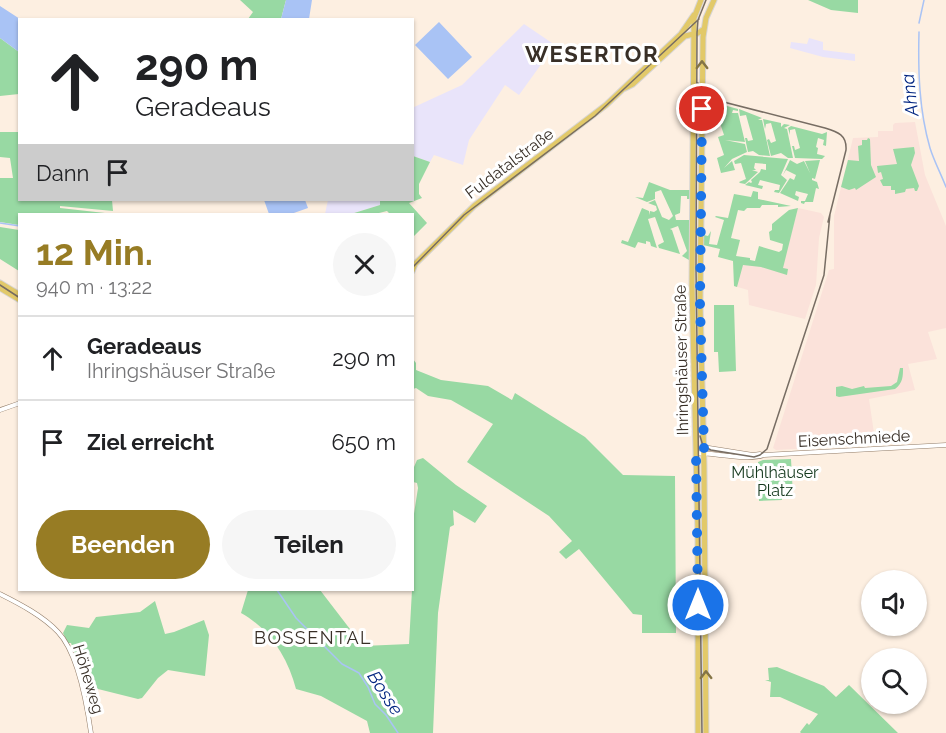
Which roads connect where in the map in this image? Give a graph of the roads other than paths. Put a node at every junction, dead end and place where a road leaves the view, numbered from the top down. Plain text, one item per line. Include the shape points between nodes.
1 (701, 0) edge
2 (714, 0) edge
3 (695, 13) junction
4 (704, 29) junction
5 (694, 34) junction
6 (624, 89) junction
7 (414, 264) edge
8 (0, 283) edge
9 (0, 288) edge
10 (18, 294) edge
11 (18, 299) edge
12 (18, 404) edge
13 (0, 410) edge
14 (946, 445) edge
15 (706, 450) junction
16 (696, 453) junction
17 (762, 454) junction
18 (0, 594) edge
19 (92, 733) edge
20 (698, 733) edge
21 (706, 733) edge

1 - 3 main road
2 - 4 main road, Ihringshäuser Straße
3 - 5 main road, Ihringshäuser Straße
3 - 6 main road, Fuldatalstraße via 681,34
4 - 5 main road, Fuldatalstraße
15 -> 4 main road, Ihringshäuser Straße via 700,371
5 - 6 main road, Fuldatalstraße via 685,36
5 - 16 main road, Ihringshäuser Straße via 692,261
6 - 7 main road, Fuldatalstraße via 583,125 474,206
8 - 10 main road
9 - 11 main road
12 - 13 street
14 - 17 street, Eisenschmiede
15 - 16 street, Eisenschmiede
15 - 17 street, Eisenschmiede
15 - 17 street, Eisenschmiede via 754,458
21 -> 15 main road, Ihringshäuser Straße
16 - 20 main road, Ihringshäuser Straße
18 - 19 street, Höheweg via 60,633 73,658

